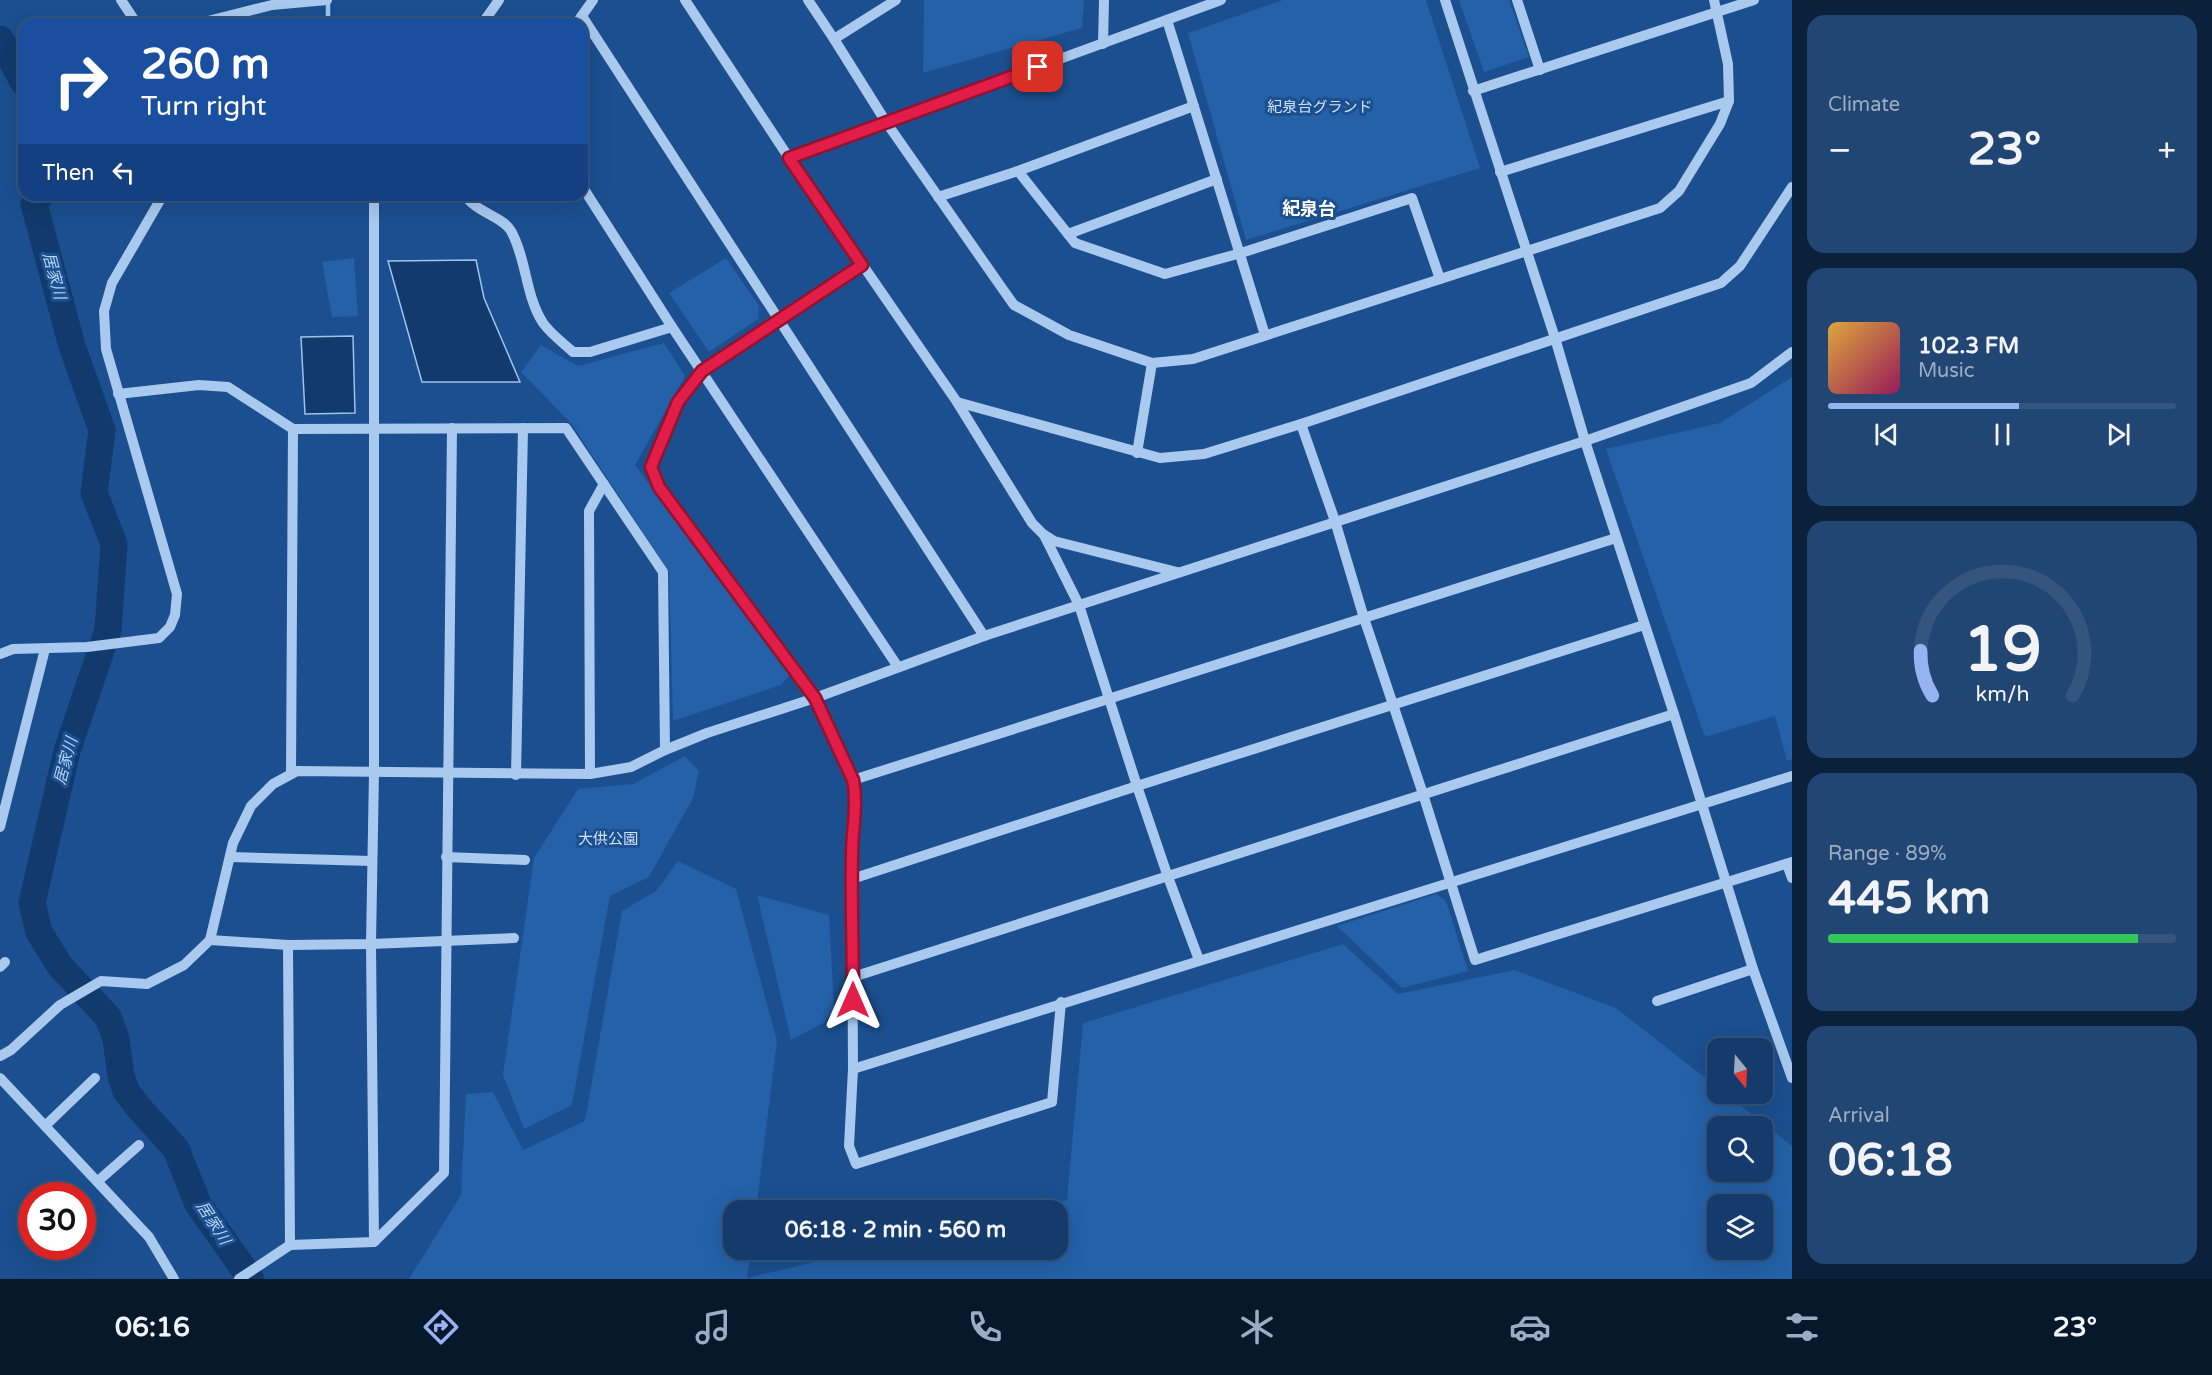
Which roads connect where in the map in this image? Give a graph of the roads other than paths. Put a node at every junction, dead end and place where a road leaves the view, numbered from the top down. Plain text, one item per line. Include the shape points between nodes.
1 (121, 0) edge
2 (327, 0) edge
3 (499, 0) edge
4 (593, 0) edge
5 (685, 0) edge
6 (808, 0) edge
7 (896, 0) edge
8 (1104, 0) edge
9 (1221, 0) edge
10 (1445, 0) edge
11 (1517, 0) edge
12 (1714, 0) edge
13 (1754, 0) edge
14 (1717, 13) junction
15 (133, 18) edge
16 (219, 18) edge
17 (486, 18) edge
18 (580, 18) edge
19 (1167, 20) junction
20 (588, 34) edge
21 (834, 39) junction
22 (1102, 44) junction
23 (1540, 70) junction
24 (1473, 92) junction
25 (1729, 101) junction
26 (1194, 106) junction
27 (886, 122) junction
28 (789, 158) junction
29 (1018, 171) junction
30 (1500, 172) junction
31 (1217, 179) junction
32 (1792, 187) edge
33 (588, 195) edge
34 (938, 197) junction
35 (160, 201) edge
36 (374, 201) edge
37 (468, 201) edge
38 (1068, 234) junction
39 (1525, 250) junction
40 (1241, 253) junction
41 (862, 265) junction
42 (1440, 279) junction
43 (778, 320) junction
44 (672, 327) junction
45 (1265, 335) junction
46 (1555, 338) junction
47 (1792, 352) edge
48 (1152, 363) junction
49 (702, 371) junction
50 (118, 394) junction
51 (957, 402) junction
52 (1301, 424) junction
53 (375, 428) junction
54 (452, 428) junction
55 (523, 428) junction
56 (293, 429) junction
57 (1585, 441) junction
58 (1137, 453) junction
59 (604, 484) junction
60 (1335, 521) junction
61 (1043, 534) junction
62 (1616, 538) junction
63 (1179, 573) junction
64 (1080, 604) junction
65 (1364, 618) junction
66 (1644, 625) junction
67 (984, 636) junction
68 (45, 649) junction
69 (0, 654) edge
70 (898, 667) junction
71 (815, 698) junction
72 (1109, 698) junction
73 (1392, 705) junction
74 (1674, 714) junction
75 (665, 750) junction
76 (374, 772) junction
77 (291, 774) junction
78 (448, 774) junction
79 (590, 774) junction
80 (516, 775) junction
81 (1792, 776) edge
82 (853, 780) junction
83 (1137, 786) junction
84 (1423, 794) junction
85 (1702, 804) junction
86 (0, 826) edge
87 (230, 857) junction
88 (446, 857) junction
89 (525, 860) dead end
90 (372, 861) junction
91 (1790, 863) edge
92 (1168, 877) junction
93 (1792, 878) edge
94 (852, 879) junction
95 (1450, 882) junction
96 (1726, 882) junction
97 (514, 938) dead end
98 (210, 940) junction
99 (446, 940) junction
100 (371, 944) junction
101 (288, 945) junction
102 (1199, 960) junction
103 (1754, 969) junction
104 (853, 977) junction
105 (1657, 1001) dead end
106 (1061, 1002) junction
107 (0, 1056) edge
108 (853, 1069) junction
109 (0, 1078) edge
110 (94, 1078) dead end
111 (1792, 1078) edge
112 (46, 1125) junction
113 (139, 1145) dead end
114 (98, 1181) junction
115 (374, 1242) junction
116 (290, 1245) junction
117 (174, 1279) edge
118 (239, 1279) edge

1 - 15 street
2 - 16 street via 272,4
3 - 17 street
4 - 18 street
5 - 28 street
6 - 21 street
7 - 21 street
8 - 22 street
9 - 19 street
10 - 24 street
11 - 23 street
12 - 14 street
13 - 14 street
14 - 23 street
14 - 25 street via 1728,64
19 - 22 street
19 - 26 street
20 - 43 street
21 - 27 street
22 - 27 street
23 - 24 street
24 - 30 street
25 - 30 street
25 - 39 street via 1720,124 1678,191 1660,208
26 - 29 street
26 - 31 street
27 - 28 street
27 - 34 street
28 - 41 street
29 - 34 street
29 - 38 street
30 - 39 street
31 - 38 street
31 - 40 street
32 - 46 street via 1740,266 1721,283
33 - 44 street
34 - 48 street via 1014,305 1069,335
35 - 50 street via 112,283 104,311 106,349
36 - 53 street
37 - 44 street via 510,229 530,294 544,324 573,352 590,352
38 - 40 street via 1075,243 1165,274
39 - 42 street
39 - 46 street
40 - 42 street via 1412,198
40 - 45 street
41 - 43 street
41 - 51 street
42 - 45 street
43 - 49 street
43 - 67 street
44 - 49 street
45 - 48 street via 1193,360
46 - 52 street
46 - 57 street
47 - 57 street via 1751,383
48 - 58 street
49 - 70 street
49 - 71 street via 678,402 651,467 659,487
50 - 56 street via 199,385 228,387
50 - 68 street via 177,594 175,615 159,638
51 - 58 street
51 - 61 street via 1032,523
52 - 58 street via 1204,454 1160,458
52 - 60 street
53 - 54 street
53 - 56 street
53 - 76 street
54 - 55 street
54 - 78 street
55 - 59 street via 566,428
55 - 80 street
56 - 77 street
57 - 60 street
57 - 62 street
59 - 75 street via 663,572
59 - 79 street via 589,512
60 - 63 street
60 - 65 street
61 - 63 street via 1054,541
61 - 64 street
62 - 65 street
62 - 66 street
63 - 64 street
64 - 67 street
64 - 72 street
65 - 72 street
65 - 73 street
66 - 73 street
66 - 74 street
67 - 70 street
68 - 69 street via 13,649
68 - 86 street
70 - 71 street
71 - 75 street
71 - 82 street
72 - 82 street
72 - 83 street
73 - 83 street
73 - 84 street
74 - 84 street
74 - 85 street
75 - 79 street via 632,767
76 - 77 street
76 - 78 street
76 - 90 street
77 - 87 street via 273,784 251,806
78 - 80 street
78 - 88 street
79 - 80 street
81 - 85 street
82 - 94 street via 856,794
83 - 92 street
83 - 94 street
84 - 92 street
84 - 95 street
85 - 95 street
85 - 96 street
87 - 90 street
87 - 98 street
88 - 89 street
88 - 99 street
90 - 100 street
91 - 93 street
91 - 96 street
92 - 102 street
92 - 104 street
94 - 104 street
95 - 96 street via 1475,960
95 - 102 street
96 - 103 street
97 - 99 street
98 - 101 street
98 - 107 street via 184,965 147,984 101,981 60,1005
99 - 100 street
99 - 115 street via 444,1173
100 - 101 street
100 - 115 street
101 - 116 street
102 - 106 street
103 - 105 street
103 - 111 street
104 - 108 street
106 - 108 street
106 - 108 street via 1052,1102 856,1164 849,1146
109 - 112 street
110 - 112 street
112 - 114 street
113 - 114 street
114 - 117 street via 149,1237
115 - 116 street
116 - 118 street

